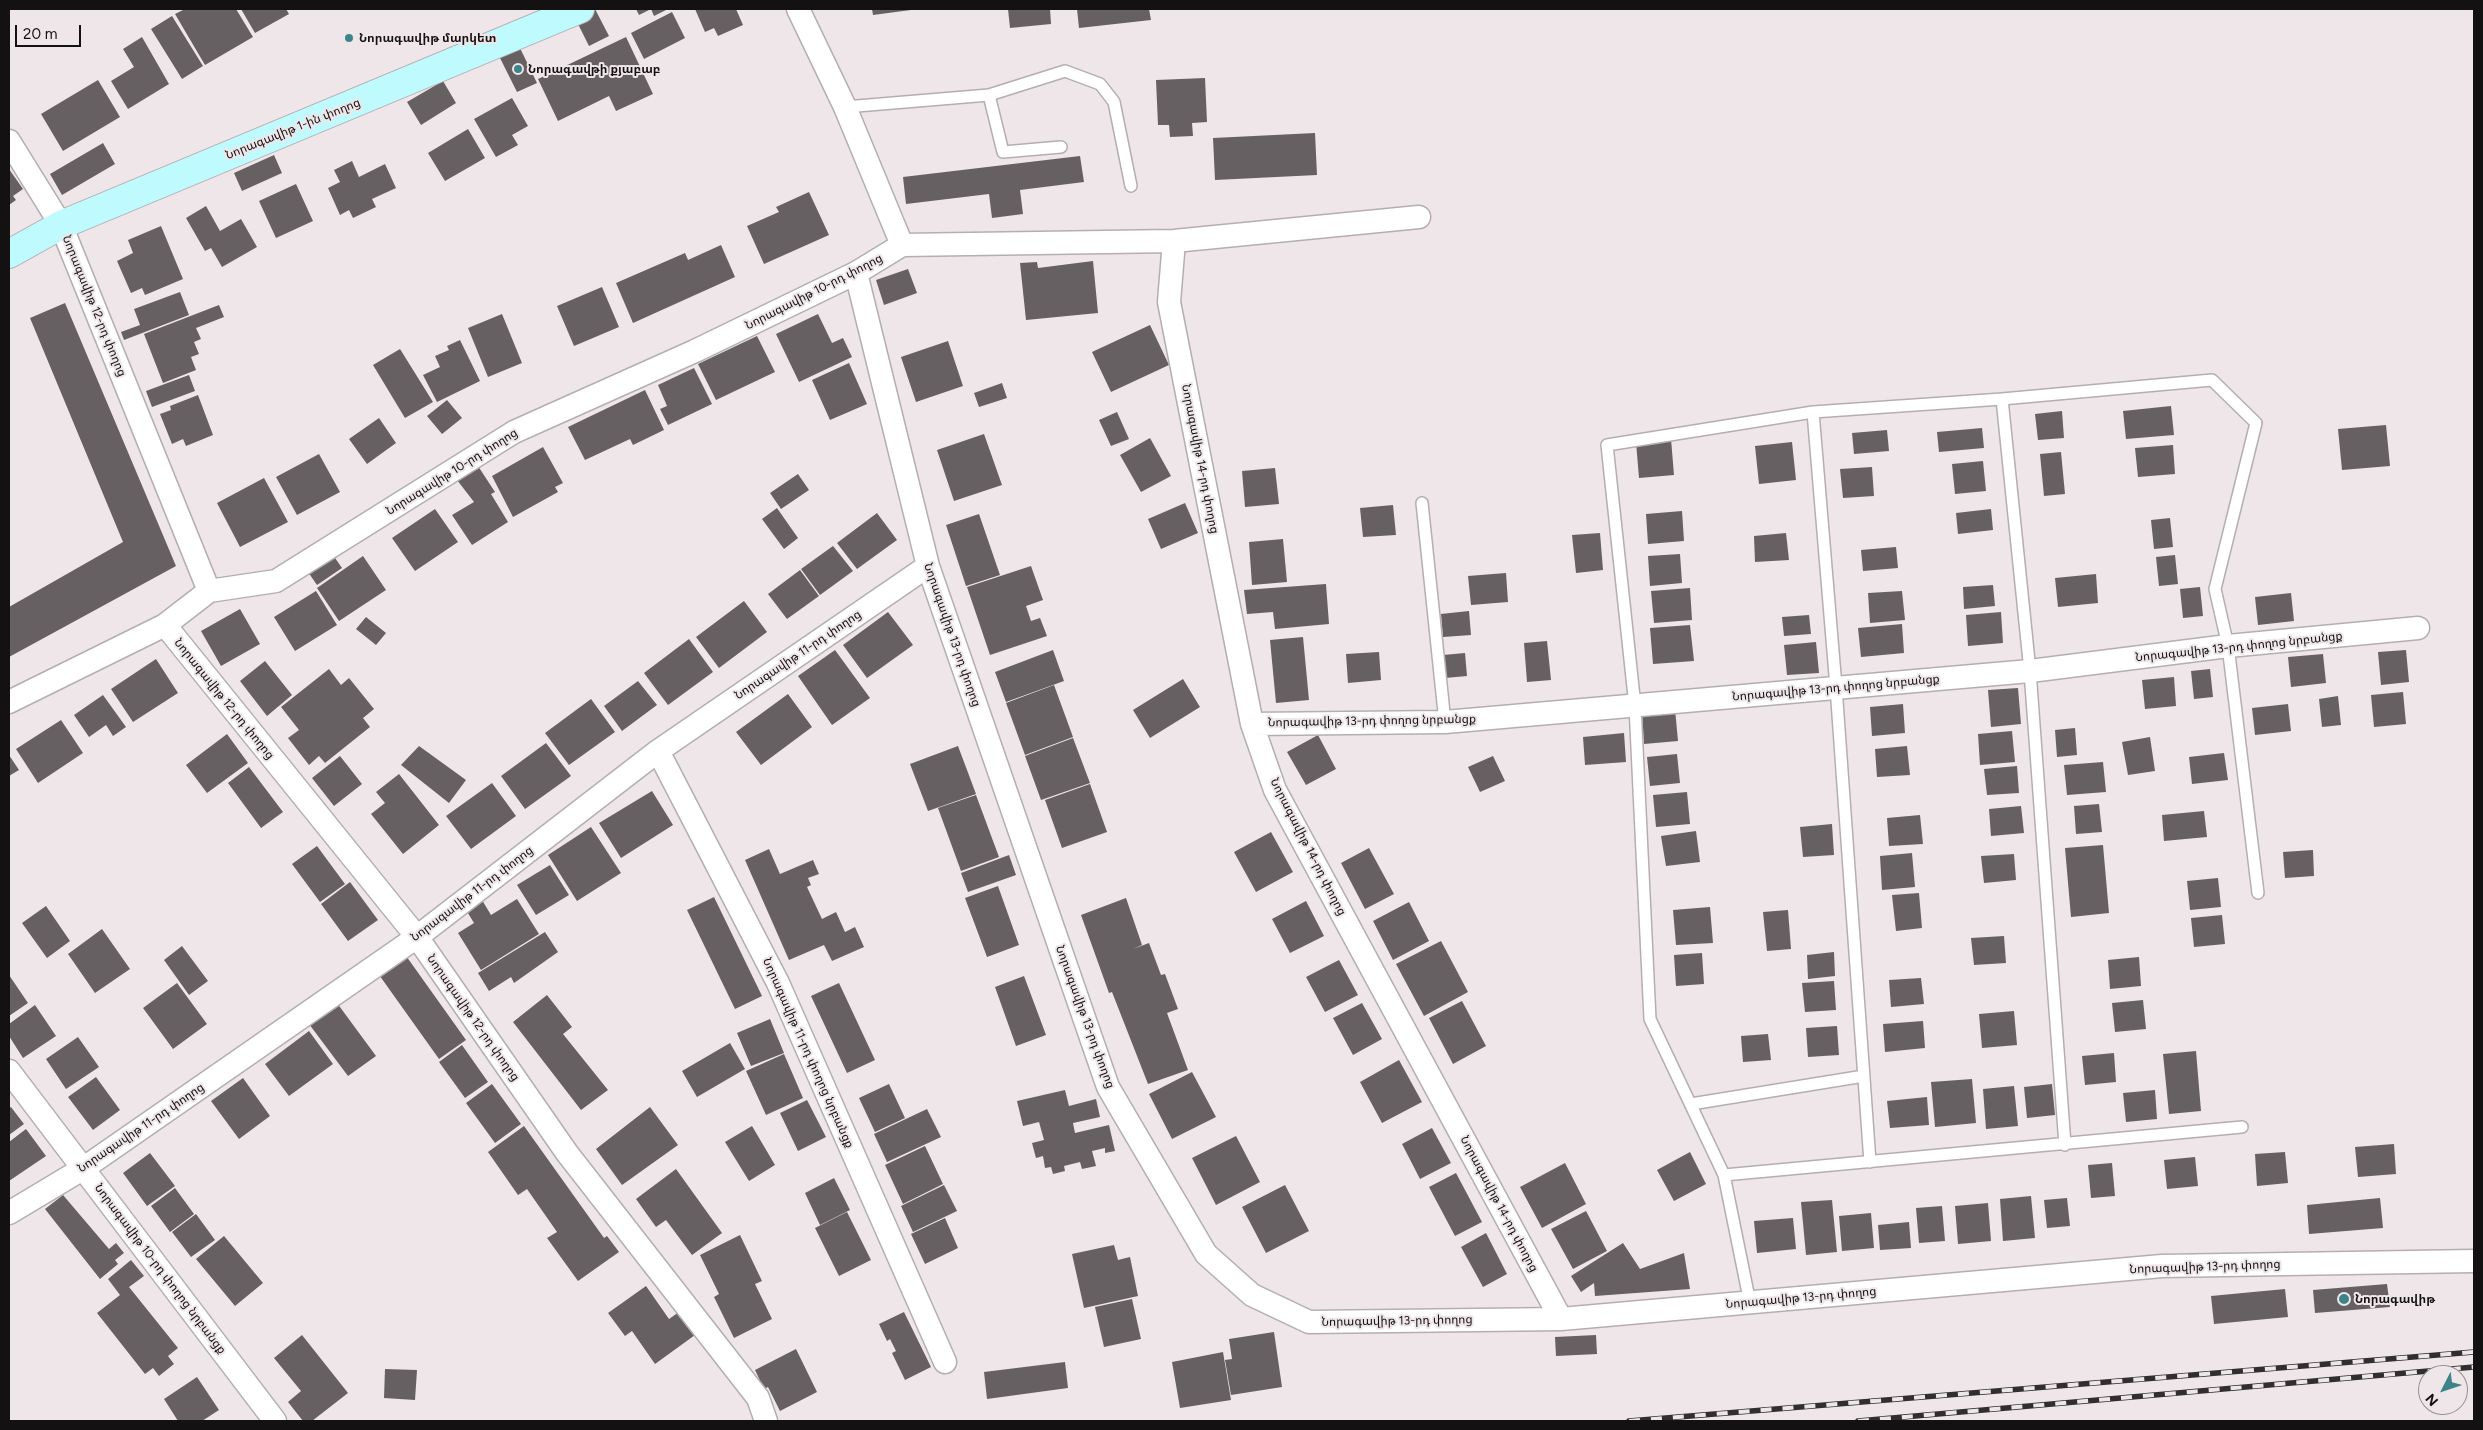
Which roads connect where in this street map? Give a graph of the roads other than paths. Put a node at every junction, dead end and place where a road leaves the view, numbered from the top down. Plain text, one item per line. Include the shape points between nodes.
1 (580, 9) edge
2 (798, 9) edge
3 (989, 95) junction
4 (845, 107) junction
5 (9, 141) edge
6 (1061, 147) dead end
7 (1131, 186) dead end
8 (1419, 217) dead end
9 (61, 225) junction
10 (1174, 241) junction
11 (902, 245) junction
12 (9, 254) edge
13 (856, 273) junction
14 (2002, 399) junction
15 (1813, 412) junction
16 (1422, 503) dead end
17 (928, 566) junction
18 (209, 591) junction
19 (165, 625) junction
20 (2418, 628) dead end
21 (2228, 646) junction
22 (2030, 671) junction
23 (1836, 688) junction
24 (9, 702) edge
25 (1635, 706) junction
26 (1445, 722) junction
27 (1252, 724) junction
28 (658, 751) junction
29 (2258, 893) dead end
30 (417, 937) junction
31 (9, 1071) edge
32 (1864, 1076) junction
33 (1691, 1104) junction
34 (2242, 1127) dead end
35 (2064, 1145) junction
36 (1870, 1162) junction
37 (84, 1168) junction
38 (1724, 1175) junction
39 (9, 1213) edge
40 (2474, 1261) edge
41 (1750, 1303) junction
42 (1561, 1319) junction
43 (945, 1362) dead end
44 (275, 1421) edge
45 (766, 1421) edge

1 - 9 main road, Նորագավիթ 1-ին փողոց
2 - 4 street
3 - 4 lane
3 - 6 lane via 1003,152
3 - 7 lane via 1065,71 1100,84 1114,102
4 - 11 street
5 - 9 street, Նորագավիթ 12-րդ փողոց
8 - 10 street
9 - 12 main road, Նորագավիթ 1-ին փողոց
9 - 18 street, Նորագավիթ 12-րդ փողոց
10 - 11 street
10 - 27 street, Նորագավիթ 14-րդ փողոց via 1169,302
11 - 13 street, Նորագավիթ 10-րդ փողոց
13 - 17 street, Նորագավիթ 13-րդ փողոց
13 - 18 street, Նորագավիթ 10-րդ փողոց via 695,351 514,432 276,582
14 - 15 lane
14 - 21 lane via 2212,380 2256,423 2215,589
14 - 22 lane
15 - 23 lane
15 - 25 lane via 1607,444
16 - 26 lane
17 - 28 street, Նորագավիթ 11-րդ փողոց
17 - 42 street, Նորագավիթ 13-րդ փողոց via 1108,1087 1206,1254 1252,1295 1309,1322
18 - 19 street
19 - 24 street
19 - 30 street, Նորագավիթ 12-րդ փողոց
20 - 21 street, Նորագավիթ 13-րդ փողոց նրբանցք
21 - 22 street, Նորագավիթ 13-րդ փողոց նրբանցք
21 - 29 lane
22 - 23 street, Նորագավիթ 13-րդ փողոց նրբանցք
22 - 35 lane
23 - 25 street, Նորագավիթ 13-րդ փողոց նրբանցք
23 - 32 lane
25 - 26 street, Նորագավիթ 13-րդ փողոց նրբանցք
25 - 33 lane via 1650,1019
26 - 27 street, Նորագավիթ 13-րդ փողոց նրբանցք
27 - 42 street, Նորագավիթ 14-րդ փողոց via 1275,790
28 - 30 street, Նորագավիթ 11-րդ փողոց
28 - 43 street, Նորագավիթ 11-րդ փողոց նրբանցք via 778,983
30 - 37 street, Նորագավիթ 11-րդ փողոց
30 - 45 street, Նորագավիթ 12-րդ փողոց via 566,1153 758,1398
31 - 37 street, Նորագավիթ 10-րդ փողոց նրբանցք
32 - 33 lane
32 - 36 lane
33 - 38 lane
34 - 35 lane
35 - 36 lane
36 - 38 lane
37 - 39 street, Նորագավիթ 11-րդ փողոց
37 - 44 street, Նորագավիթ 10-րդ փողոց նրբանցք
38 - 41 lane
40 - 41 street, Նորագավիթ 13-րդ փողոց via 2162,1266
41 - 42 street, Նորագավիթ 13-րդ փողոց

